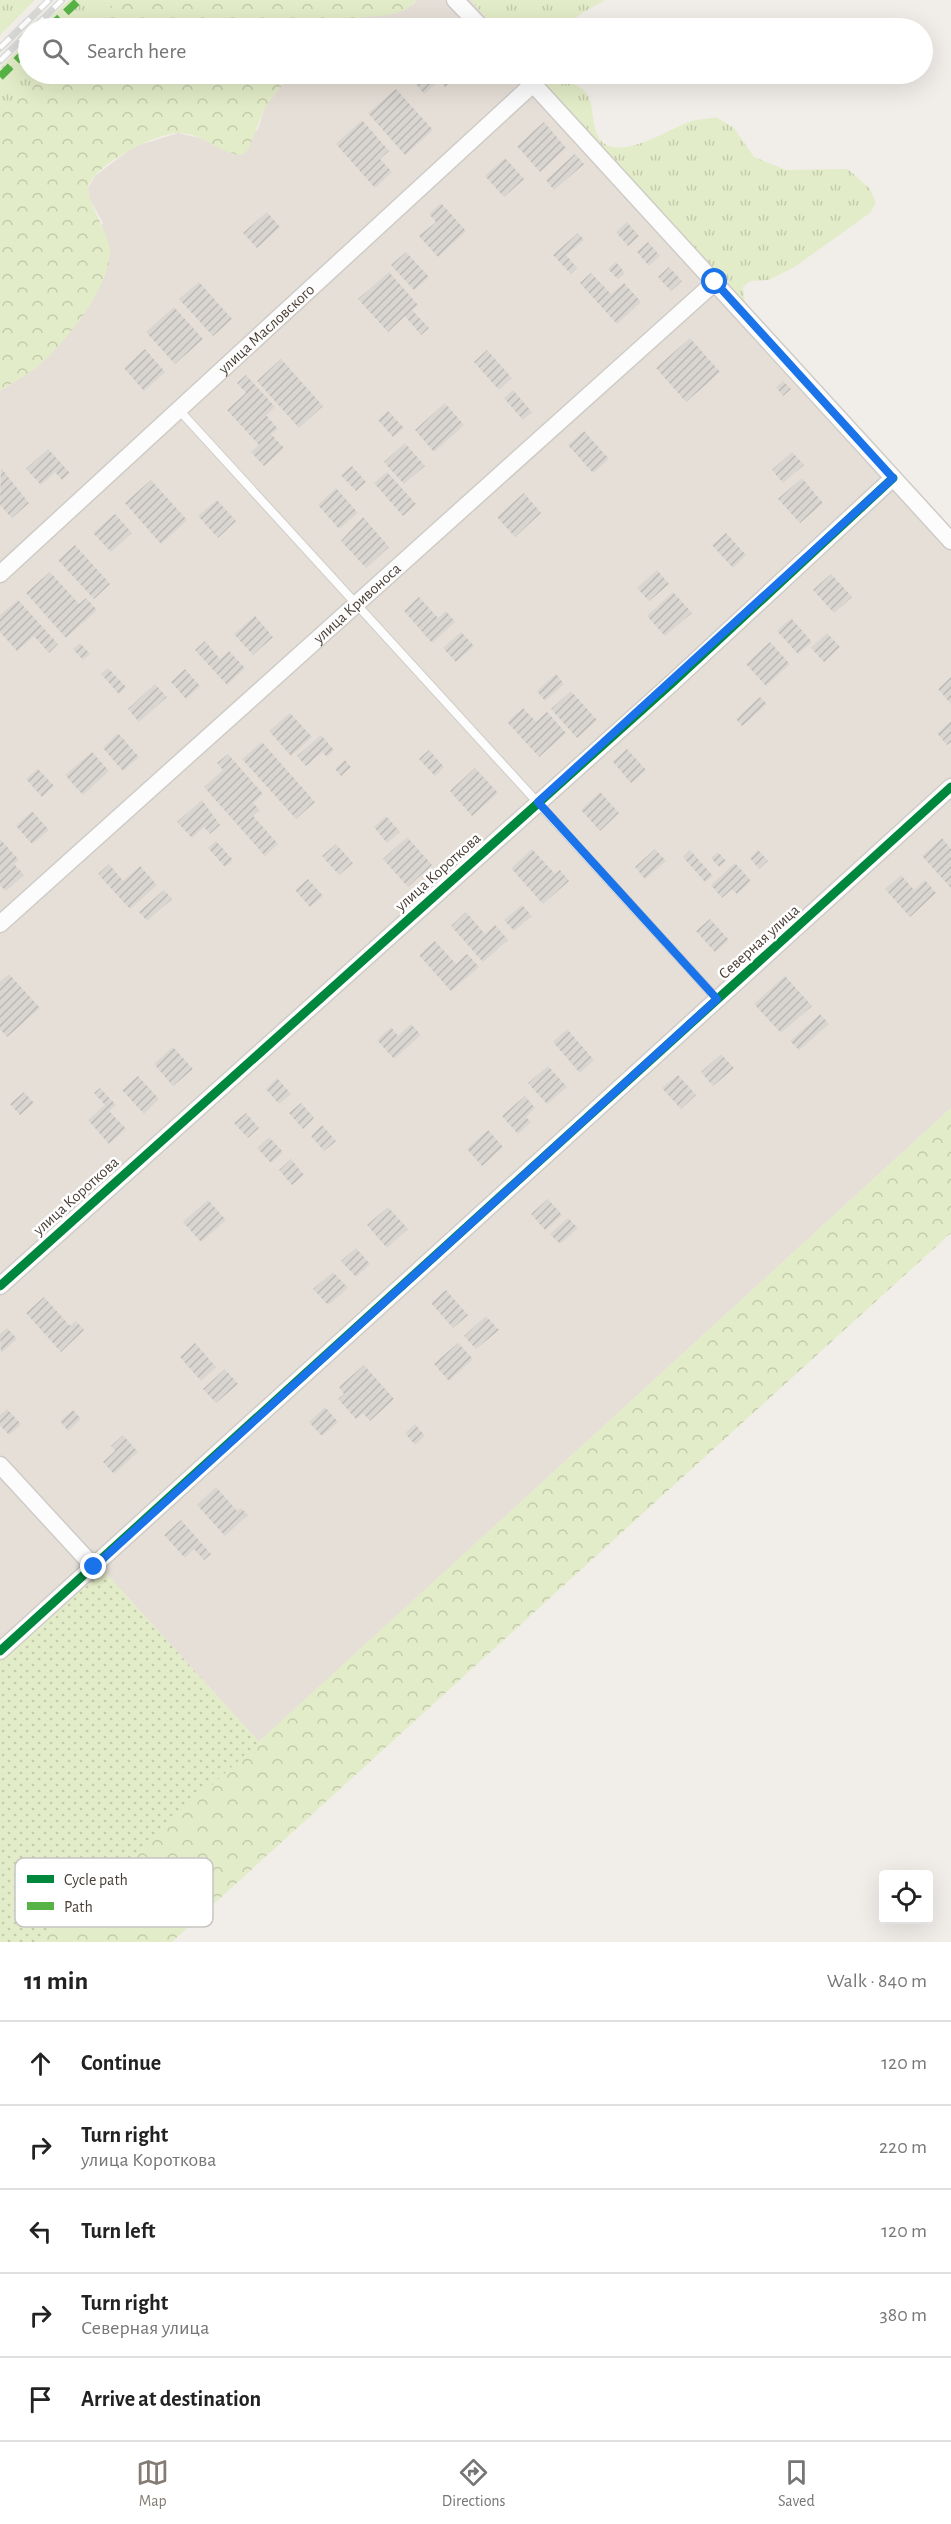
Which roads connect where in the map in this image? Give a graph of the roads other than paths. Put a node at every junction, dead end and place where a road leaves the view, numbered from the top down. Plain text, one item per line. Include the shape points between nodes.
1 (455, 0) edge
2 (472, 18) edge
3 (524, 84) edge
4 (534, 84) edge
5 (715, 282) junction
6 (179, 410) junction
7 (893, 478) junction
8 (951, 541) edge
9 (0, 574) edge
10 (356, 606) junction
11 (951, 787) edge
12 (538, 802) junction
13 (0, 924) edge
14 (717, 999) junction
15 (0, 1286) edge
16 (0, 1464) edge
17 (94, 1567) junction
18 (0, 1651) edge

1 - 2 street
3 - 6 street, улица Масловского
4 - 5 street
5 - 7 street
5 - 10 street, улица Кривоноса
6 - 9 street, улица Масловского
6 - 10 lane
7 - 8 street
7 - 12 street, улица Короткова
10 - 12 lane
10 - 13 street, улица Кривоноса
11 - 14 street, Северная улица
12 - 14 lane
12 - 15 street, улица Короткова
14 - 17 street, Северная улица
16 - 17 street
17 - 18 street, Северная улица

